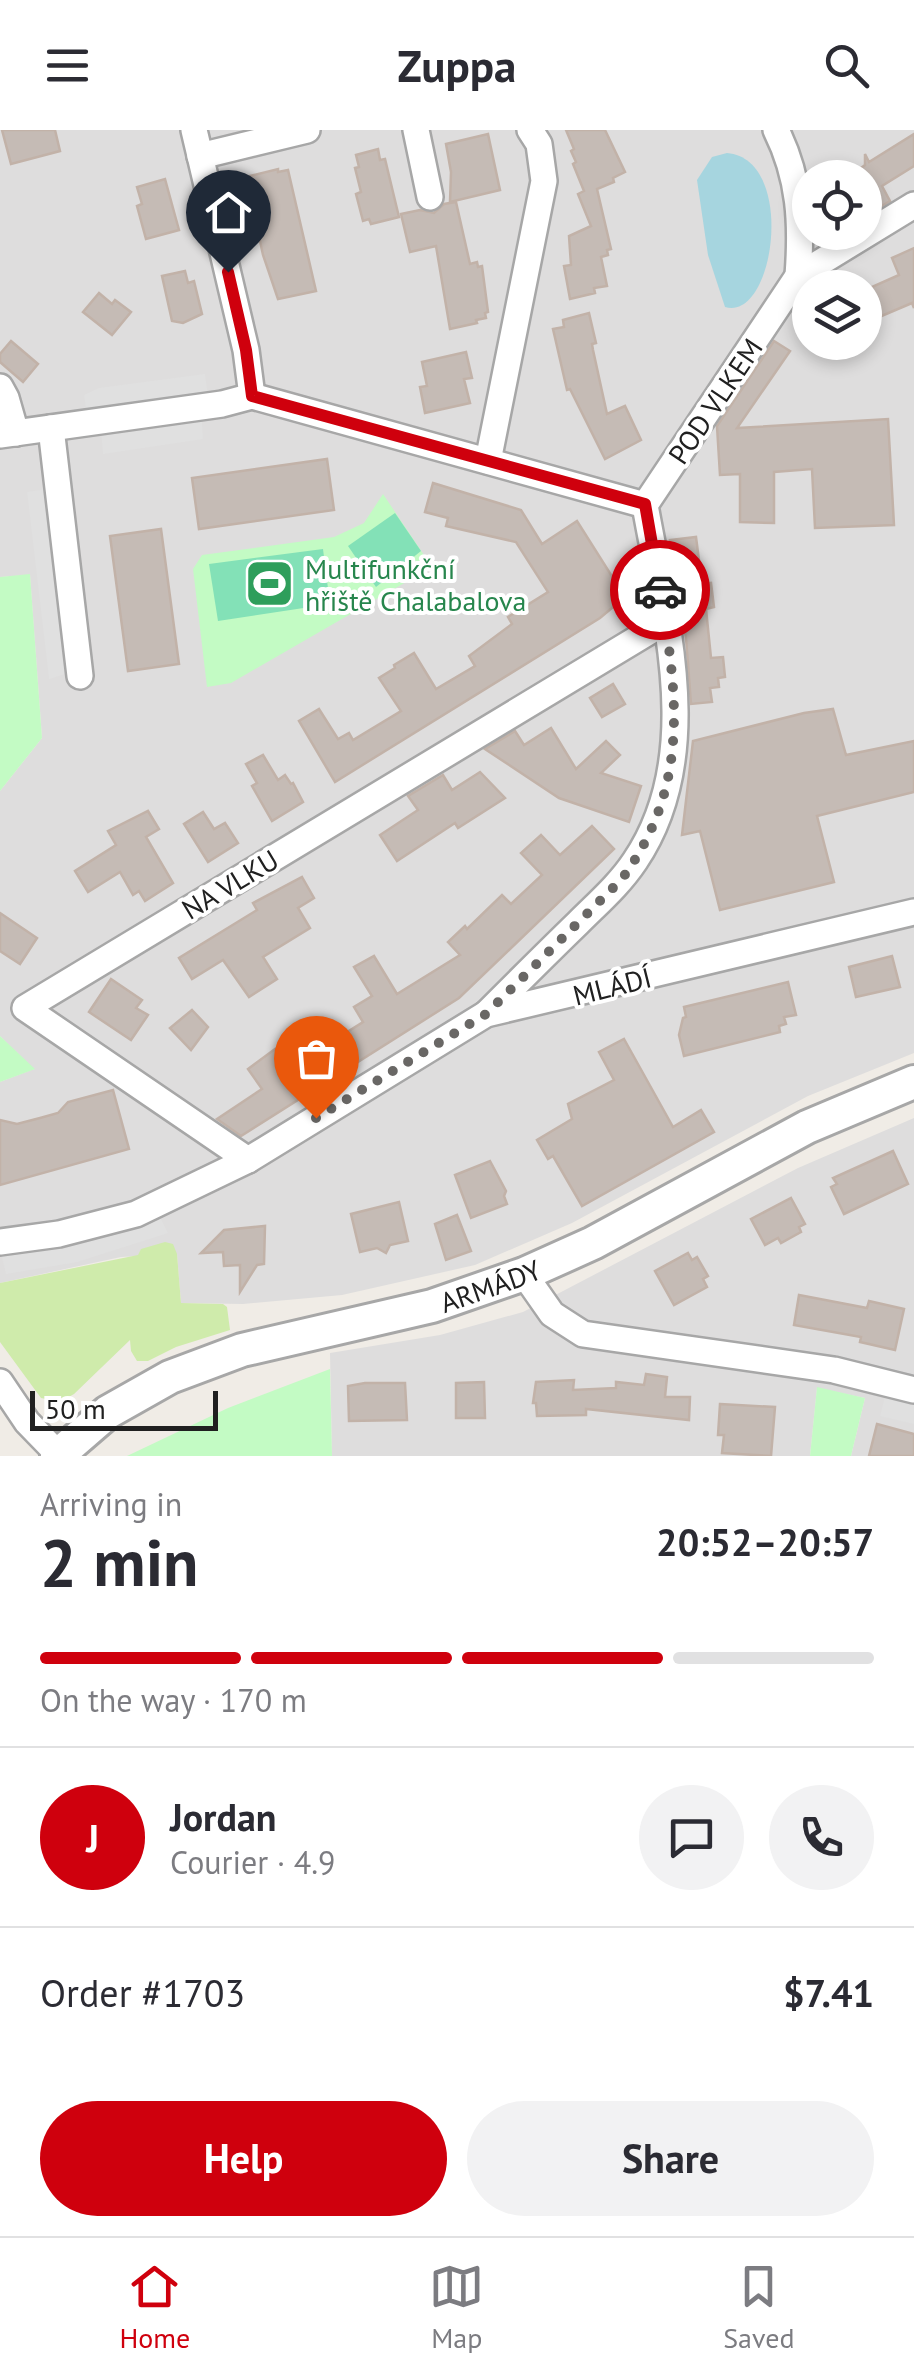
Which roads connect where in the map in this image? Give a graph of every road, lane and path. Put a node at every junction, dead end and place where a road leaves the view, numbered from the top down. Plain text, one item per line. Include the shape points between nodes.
1 (308, 130) edge
2 (416, 130) edge
3 (530, 130) edge
4 (776, 130) edge
5 (197, 143) edge
6 (430, 197) dead end
7 (914, 206) edge
8 (798, 270) edge
9 (808, 270) edge
10 (792, 285) edge
11 (0, 388) edge
12 (252, 396) junction
13 (51, 428) junction
14 (8, 434) edge
15 (496, 463) junction
16 (645, 504) junction
17 (666, 622) junction
18 (80, 676) dead end
19 (914, 912) edge
20 (486, 1014) junction
21 (914, 1082) edge
22 (248, 1160) junction
23 (0, 1242) edge
24 (524, 1274) junction
25 (0, 1382) edge
26 (914, 1390) edge
27 (57, 1455) edge

1 - 5 street
2 - 6 street
3 - 15 street via 539,144 544,182
4 - 8 street via 796,181
5 - 12 street
7 - 9 street, POD VLKEM
10 - 16 street, POD VLKEM
11 - 14 street
12 - 13 street
12 - 15 street
13 - 14 street
13 - 18 street
15 - 16 street
16 - 17 street
17 - 20 street via 676,737 646,844 621,880
17 - 22 street, NA VLKU via 25,1008
19 - 20 street, MLÁDÍ
20 - 22 street, MLÁDÍ
21 - 24 street, ARMÁDY via 807,1127
22 - 23 street, MLÁDÍ via 136,1214
24 - 26 street via 552,1314 583,1334 834,1370
24 - 27 street, ARMÁDY via 432,1306 242,1350 170,1376 108,1412
25 - 27 street

